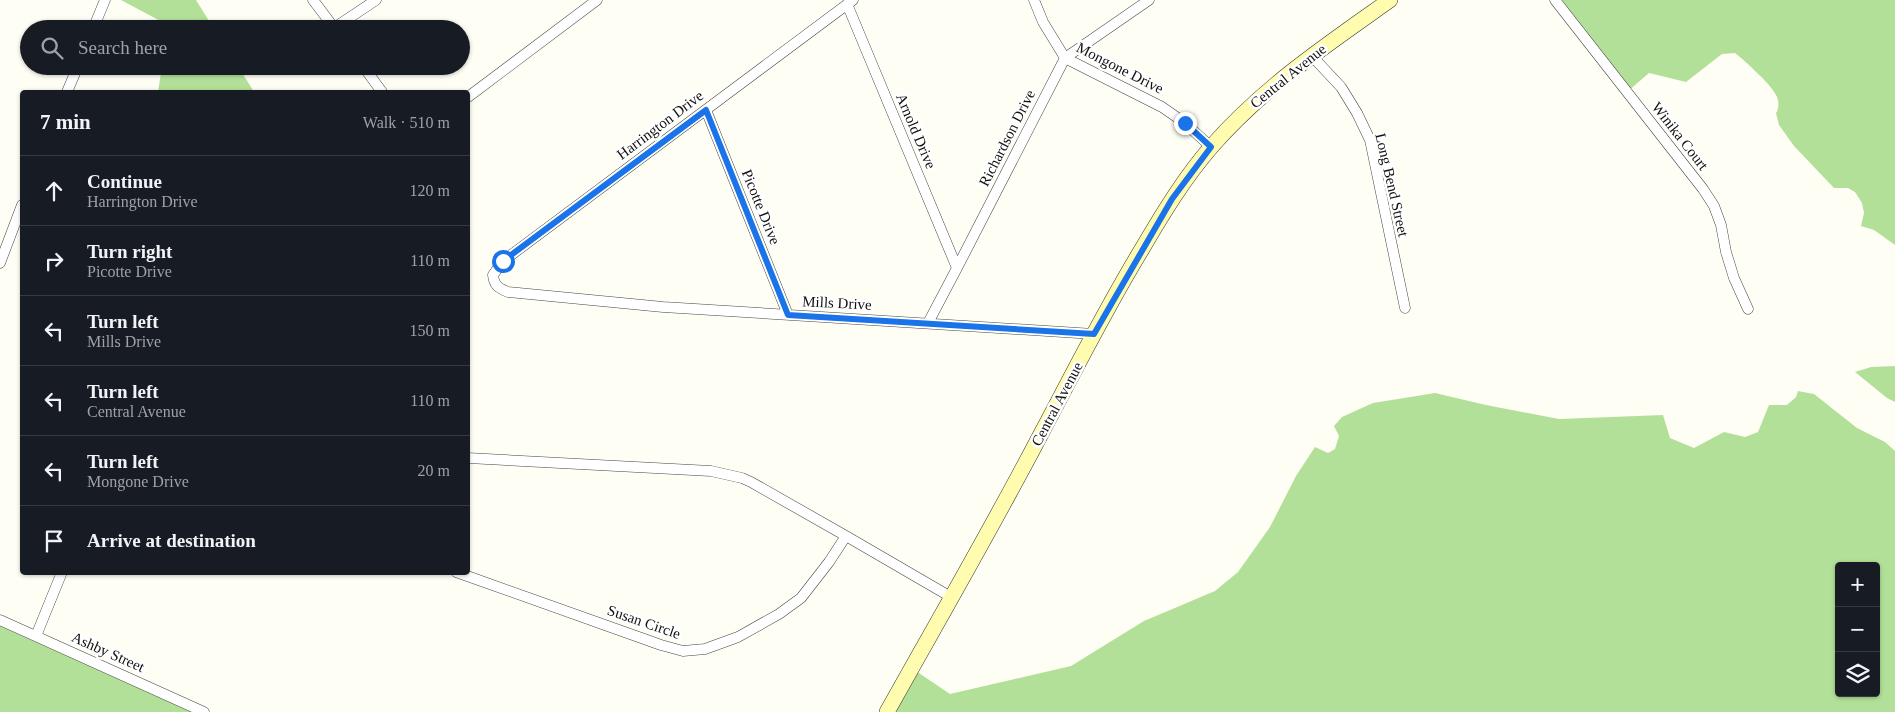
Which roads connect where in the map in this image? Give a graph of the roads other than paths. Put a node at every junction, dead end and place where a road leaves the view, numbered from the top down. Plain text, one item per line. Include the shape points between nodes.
1 (105, 0) edge
2 (313, 0) edge
3 (376, 0) edge
4 (597, 0) edge
5 (1034, 0) edge
6 (1149, 0) edge
7 (1390, 0) edge
8 (1555, 0) edge
9 (850, 2) edge
10 (97, 20) edge
11 (329, 20) edge
12 (347, 20) edge
13 (1311, 55) junction
14 (1064, 58) junction
15 (74, 75) edge
16 (370, 75) edge
17 (68, 90) edge
18 (381, 90) edge
19 (470, 95) edge
20 (706, 110) junction
21 (1211, 147) junction
22 (20, 210) edge
23 (0, 263) edge
24 (957, 268) junction
25 (494, 280) joint
26 (1405, 308) dead end
27 (1748, 309) dead end
28 (788, 315) junction
29 (928, 323) junction
30 (1094, 334) junction
31 (470, 458) edge
32 (846, 536) junction
33 (61, 575) edge
34 (464, 575) edge
35 (951, 597) junction
36 (0, 620) edge
37 (36, 636) junction
38 (204, 712) edge
39 (887, 712) edge

1 - 10 street
2 - 11 street
3 - 12 street
4 - 19 street
5 - 14 street, Mongone Drive
6 - 14 street, Richardson Drive
7 - 13 main road, Central Avenue
8 - 27 street, Winika Court via 1714,206 1734,278
9 - 20 street, Harrington Drive
9 - 24 street, Arnold Drive
13 - 21 main road, Central Avenue via 1267,90
13 - 26 street, Long Bend Street via 1341,87 1370,140
14 - 21 street, Mongone Drive via 1162,107
14 - 24 street, Richardson Drive
15 - 17 street
16 - 18 street
20 - 25 street, Harrington Drive via 503,261 493,275
20 - 28 street, Picotte Drive
21 - 30 main road, Central Avenue via 1172,199
22 - 23 street
24 - 29 street, Richardson Drive
25 - 28 street, Mills Drive via 500,289 508,292
28 - 29 street, Mills Drive
29 - 30 street, Mills Drive
30 - 35 main road, Central Avenue
31 - 32 street via 711,471 751,482
32 - 34 street, Susan Circle via 800,598 779,614 738,637 684,652
32 - 35 street
33 - 37 street
35 - 39 main road, Central Avenue
36 - 37 street, Ashby Street
37 - 38 street, Ashby Street

